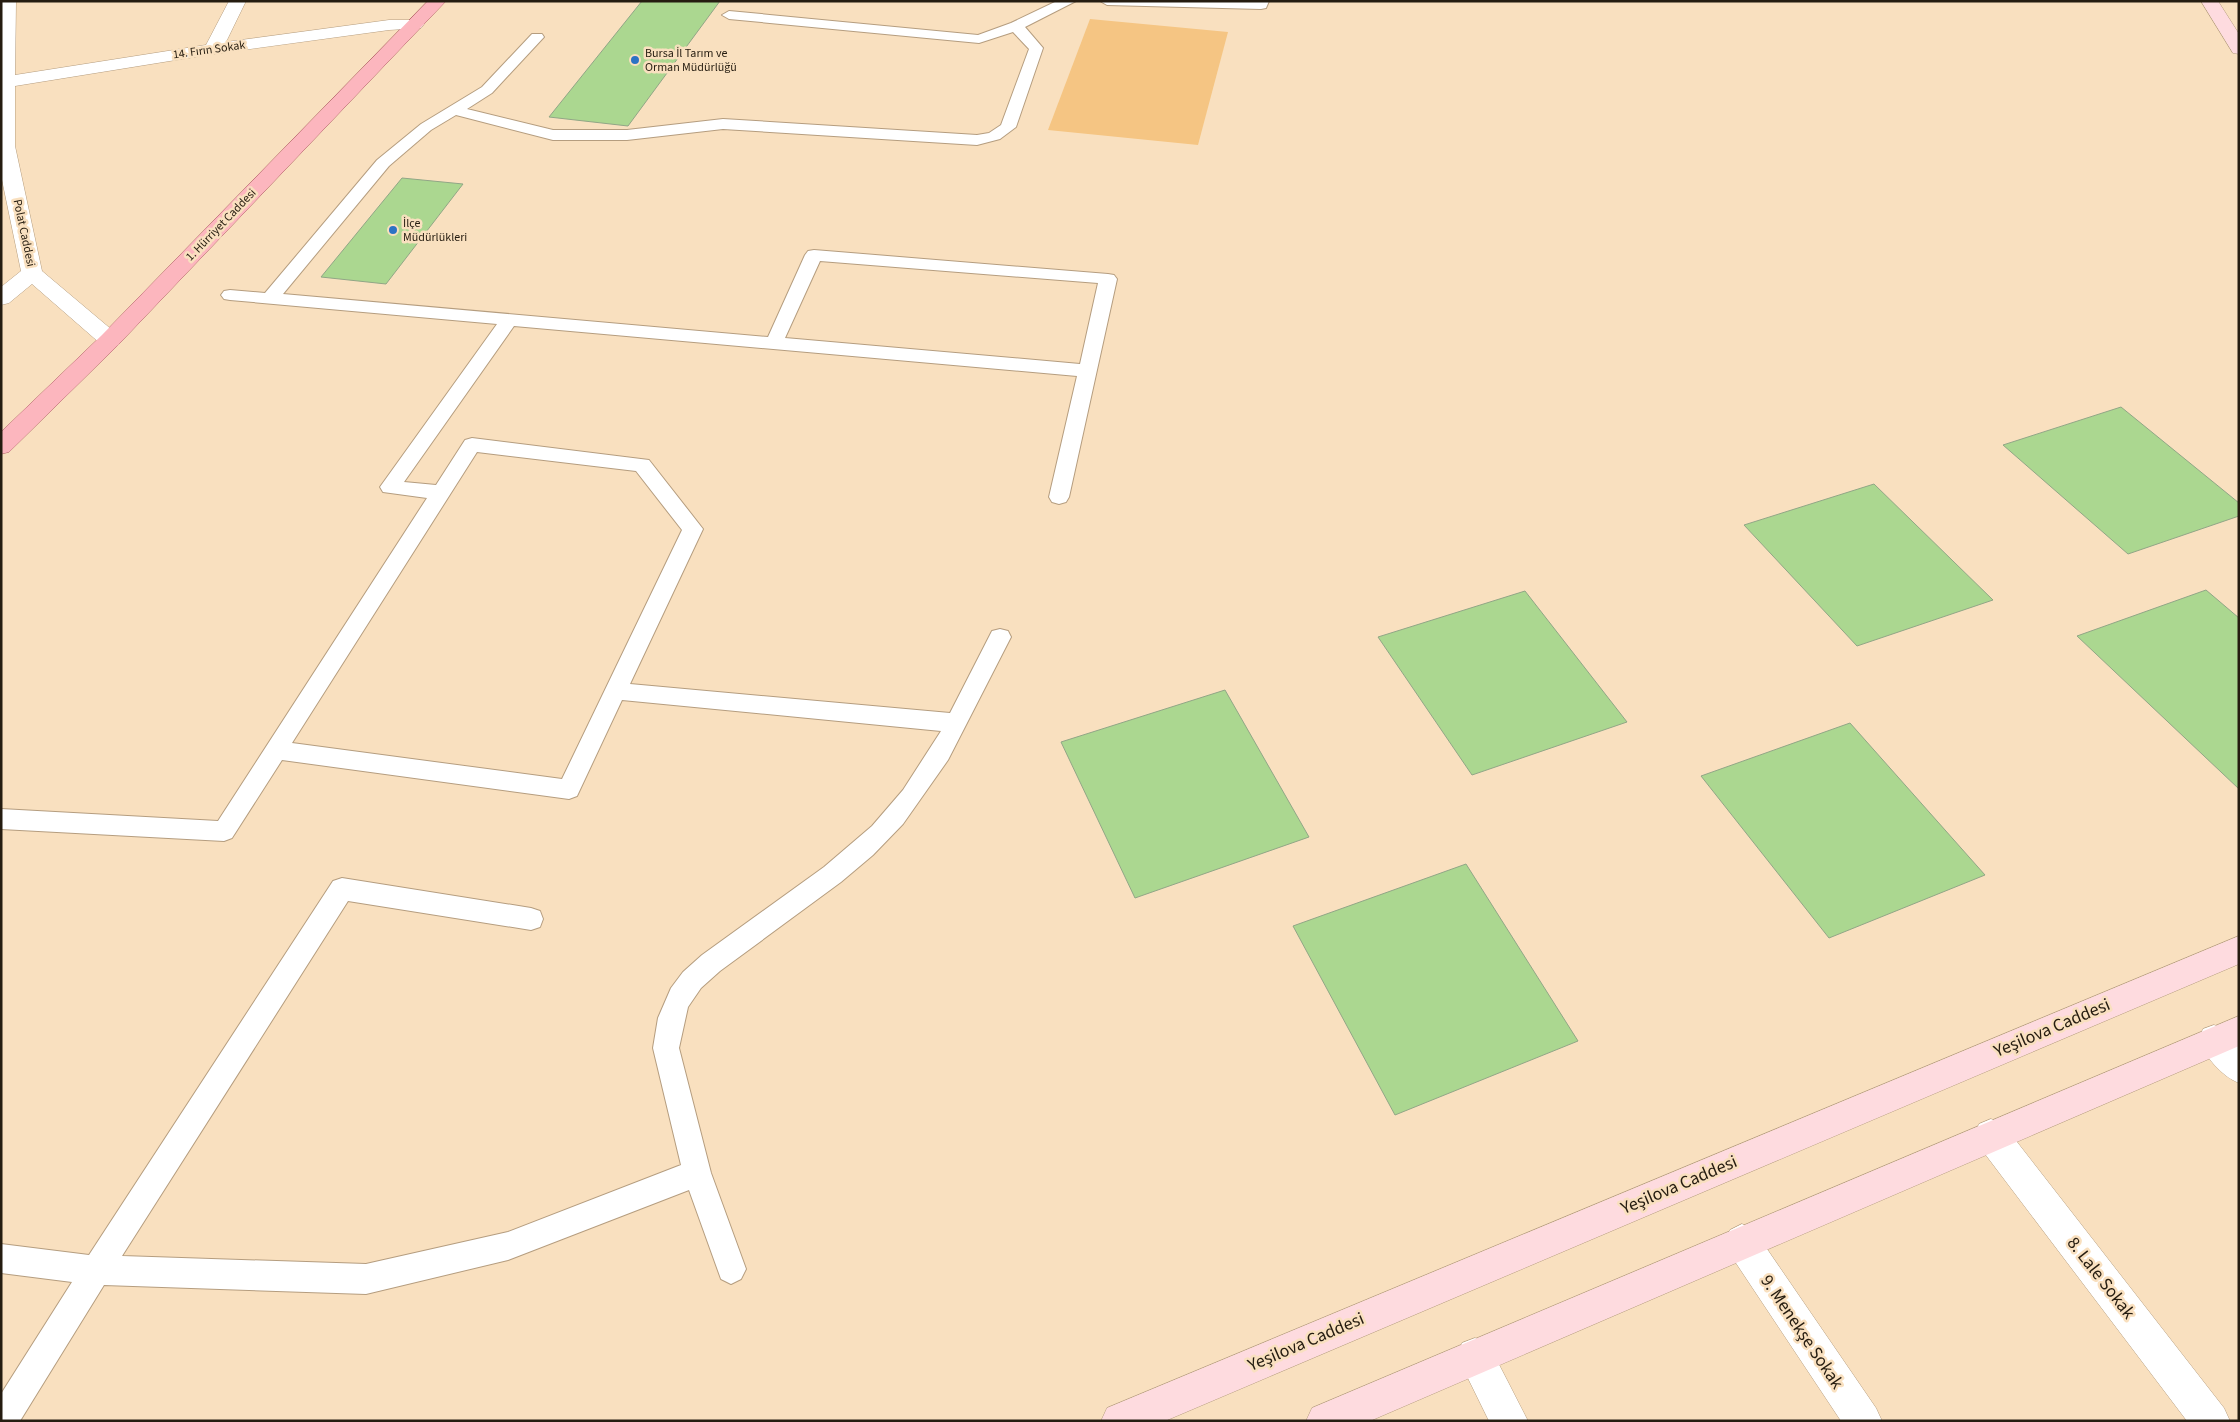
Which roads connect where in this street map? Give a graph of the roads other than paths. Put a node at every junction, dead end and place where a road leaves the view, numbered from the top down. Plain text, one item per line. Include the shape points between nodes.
1 (6, 1) edge
2 (238, 1) edge
3 (438, 1) edge
4 (1069, 1) edge
5 (1107, 1) edge
6 (1262, 1) edge
7 (2209, 1) edge
8 (729, 15) dead end
9 (415, 24) junction
10 (1016, 26) junction
11 (537, 37) dead end
12 (3, 41) edge
13 (213, 49) junction
14 (2239, 49) edge
15 (4, 82) junction
16 (454, 110) junction
17 (3, 148) edge
18 (32, 273) junction
19 (230, 295) dead end
20 (1, 298) edge
21 (270, 298) junction
22 (509, 320) junction
23 (110, 340) junction
24 (774, 343) junction
25 (1087, 371) junction
26 (1, 446) edge
27 (441, 493) junction
28 (1058, 497) dead end
29 (1000, 637) dead end
30 (616, 691) junction
31 (956, 723) junction
32 (276, 750) junction
33 (1, 819) edge
34 (531, 919) dead end
35 (2239, 950) edge
36 (2226, 1036) edge
37 (2239, 1068) edge
38 (1991, 1135) junction
39 (697, 1173) junction
40 (1742, 1242) junction
41 (1, 1258) edge
42 (731, 1269) dead end
43 (96, 1270) junction
44 (1475, 1356) junction
45 (2, 1421) edge
46 (1120, 1421) edge
47 (1325, 1421) edge
48 (1509, 1421) edge
49 (1863, 1421) edge
50 (2211, 1421) edge

1 - 12 street, Polat Caddesi
2 - 13 street
3 - 9 main road, 1. Hürriyet Caddesi
4 - 10 lane
5 - 6 lane via 1261,5
7 - 14 main road
8 - 10 lane via 979,39
9 - 13 street, 14. Fırın Sokak
9 - 23 main road, 1. Hürriyet Caddesi
10 - 16 lane via 1036,48 1008,127 994,136 977,140 723,124 627,135 553,135
11 - 16 lane via 487,90
12 - 15 street, Polat Caddesi
13 - 15 street, 14. Fırın Sokak
15 - 17 street, Polat Caddesi
16 - 21 lane via 426,127 383,163
17 - 18 street, Polat Caddesi
18 - 20 street
18 - 23 street, Polat Caddesi
19 - 21 lane
21 - 22 lane
22 - 24 lane
22 - 27 lane via 390,487
23 - 26 main road, 1. Hürriyet Caddesi
24 - 25 lane
24 - 25 lane via 814,254 1108,279
25 - 28 lane
27 - 30 lane via 472,445 642,465 694,529
27 - 32 lane
29 - 31 lane
30 - 31 lane
30 - 32 lane via 569,789
31 - 39 lane via 920,786 855,857 715,959 684,990 668,1028 666,1048
32 - 33 lane via 224,831
34 - 43 lane via 342,889
35 - 46 main road, Yeşilova Caddesi
36 - 37 street
36 - 38 main road
38 - 40 main road
38 - 50 street, 8. Lale Sokak
39 - 42 lane
39 - 43 lane via 508,1246 366,1279
40 - 44 main road
40 - 49 street, 9. Menekşe Sokak
41 - 43 lane
43 - 45 lane
44 - 47 main road
44 - 48 street

